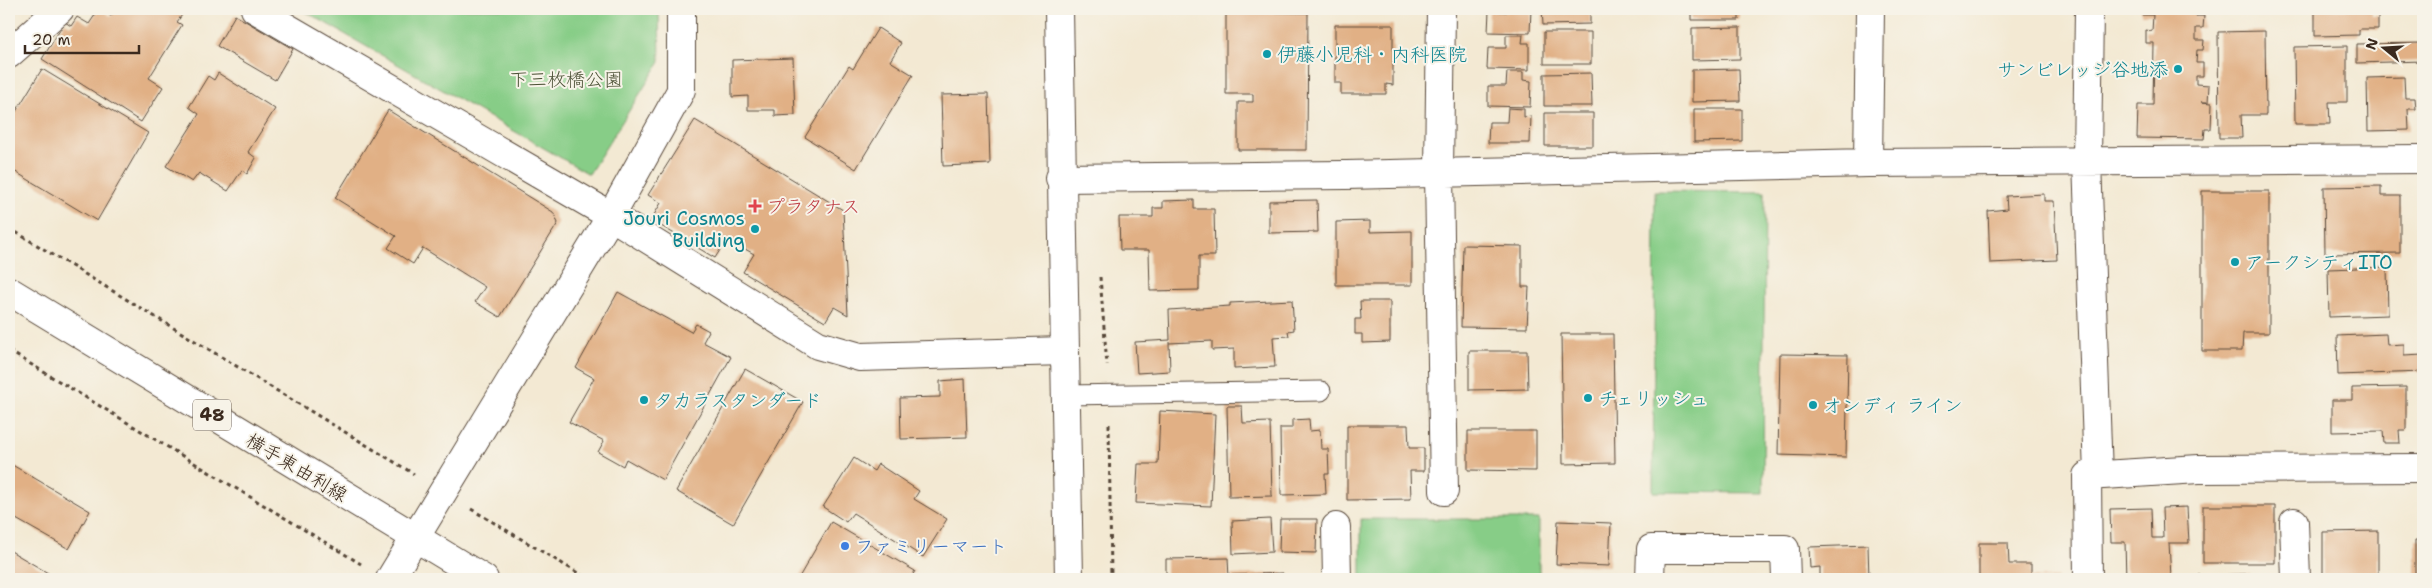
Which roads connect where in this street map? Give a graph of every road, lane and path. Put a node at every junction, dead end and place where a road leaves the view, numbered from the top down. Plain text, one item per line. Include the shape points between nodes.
1 (60, 9) edge
2 (255, 9) edge
3 (681, 9) edge
4 (1058, 9) edge
5 (1441, 9) edge
6 (1870, 9) edge
7 (2089, 9) edge
8 (9, 54) edge
9 (2423, 159) edge
10 (2087, 161) junction
11 (1868, 163) junction
12 (1439, 173) junction
13 (1060, 178) junction
14 (611, 216) junction
15 (9, 228) edge
16 (1100, 270) dead end
17 (9, 291) edge
18 (9, 351) edge
19 (1065, 351) junction
20 (1321, 391) dead end
21 (1108, 394) junction
22 (1066, 395) junction
23 (2423, 468) edge
24 (2098, 475) junction
25 (1444, 491) dead end
26 (444, 492) junction
27 (2294, 522) dead end
28 (1336, 527) dead end
29 (415, 539) junction
30 (380, 574) edge
31 (484, 579) edge
32 (588, 579) edge
33 (1069, 579) edge
34 (1111, 579) edge
35 (1336, 579) edge
36 (1650, 579) edge
37 (1786, 579) edge
38 (2088, 579) edge
39 (2296, 579) edge

1 - 8 street
2 - 14 street
3 - 14 street via 681,90
4 - 13 street
5 - 12 street
6 - 11 street
7 - 10 street
9 - 10 street
10 - 11 street
10 - 24 street
11 - 12 street
12 - 13 street
12 - 25 street
13 - 19 street
14 - 19 street via 818,345 860,357
14 - 26 street
15 - 26 path
16 - 21 path
17 - 29 street, 横手東由利線 / 48
18 - 30 path
19 - 22 street
20 - 21 lane
21 - 22 lane
21 - 34 path
22 - 33 street
23 - 24 street via 2199,468
24 - 38 street via 2087,476
26 - 29 street
26 - 32 path
27 - 39 street
28 - 35 street
29 - 30 street
29 - 31 street, 横手東由利線 / 48
36 - 37 street via 1651,549 1785,549

